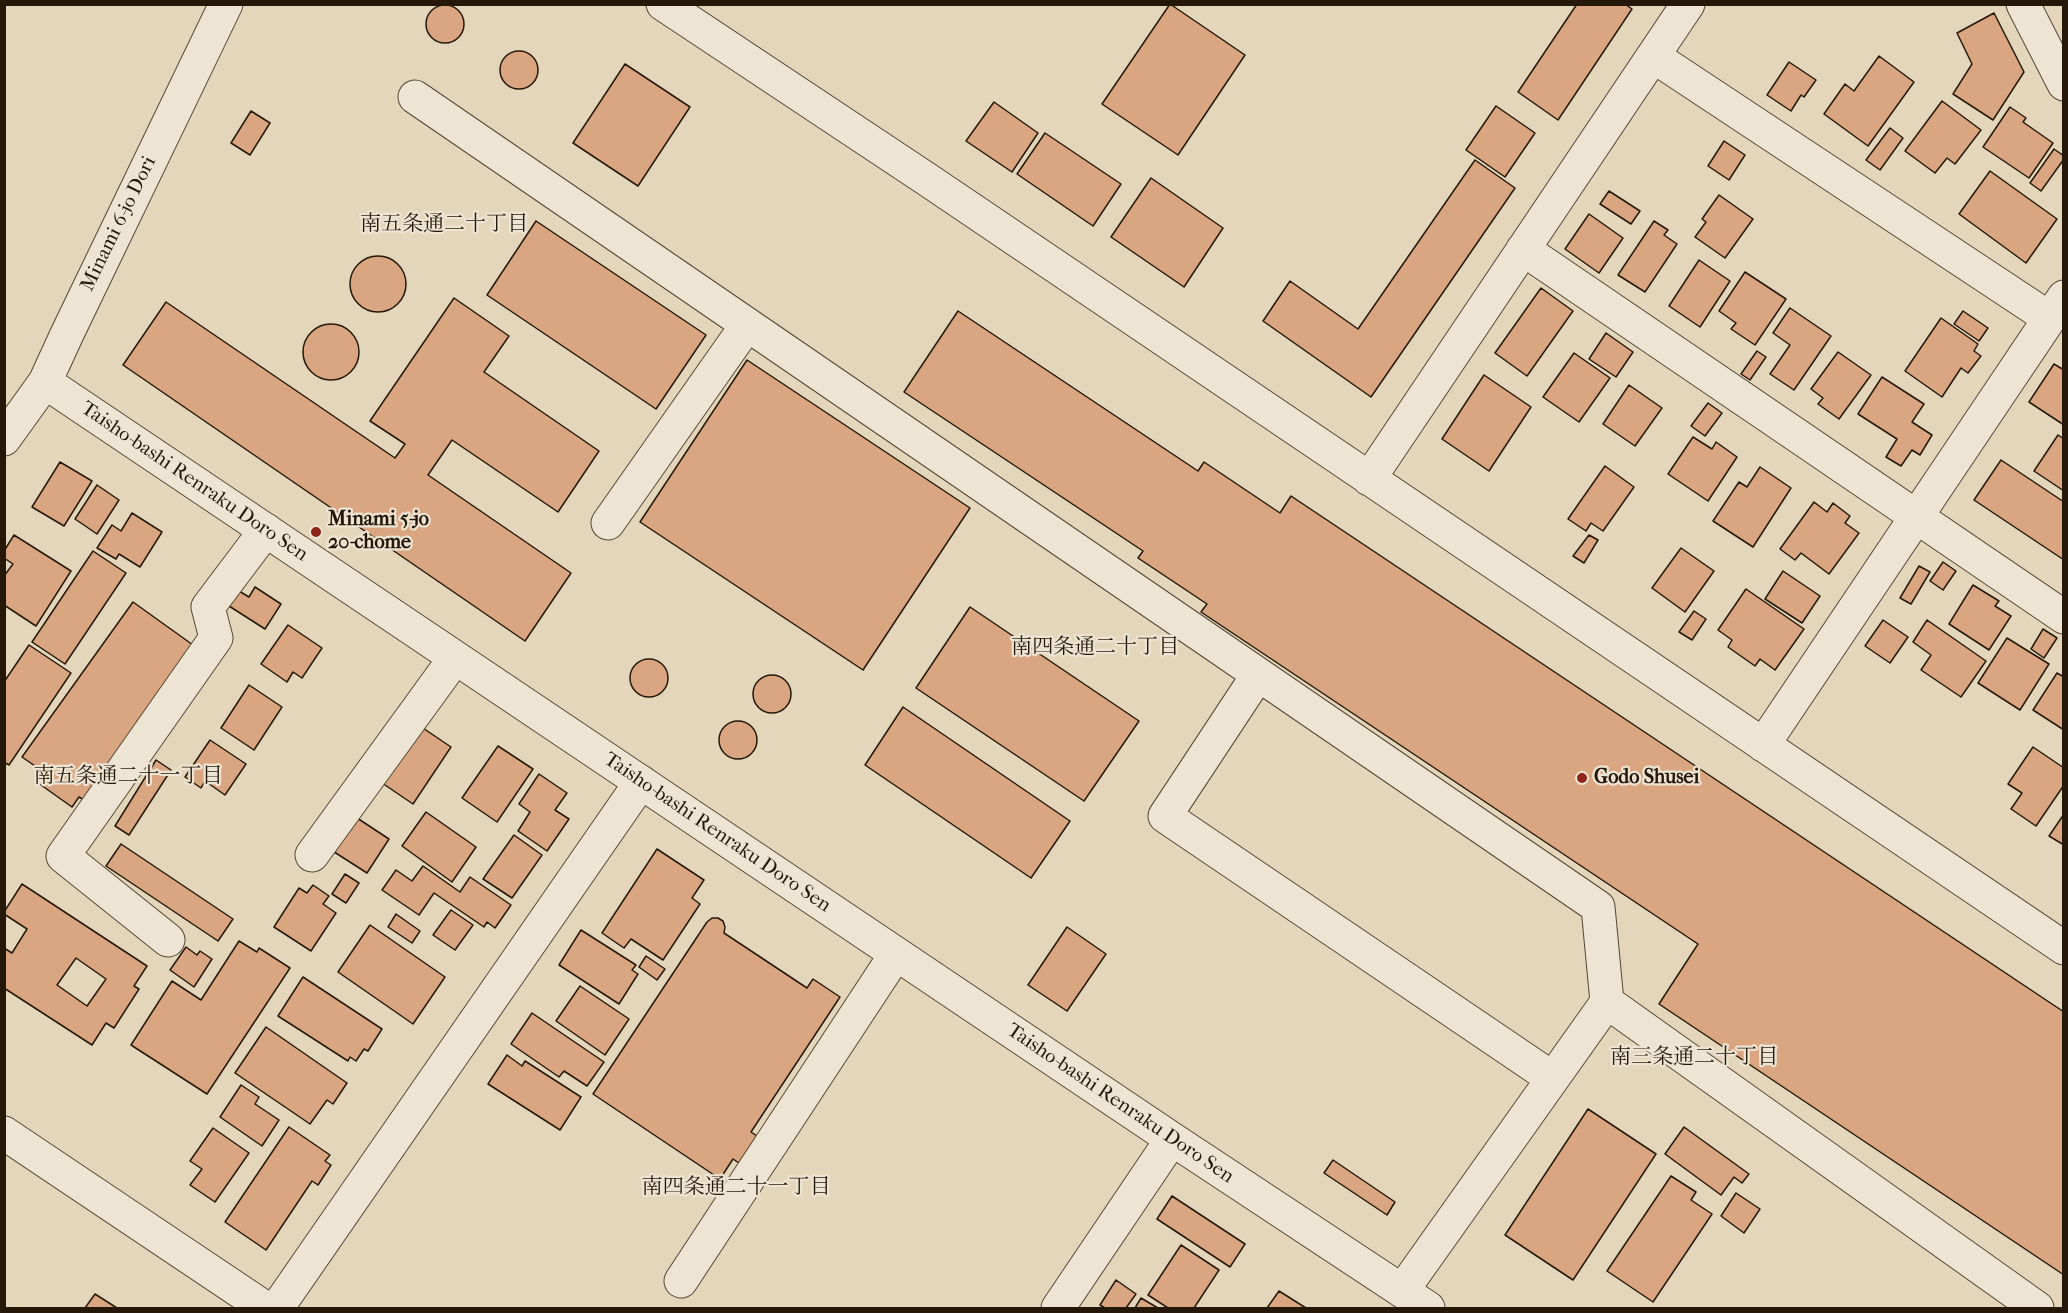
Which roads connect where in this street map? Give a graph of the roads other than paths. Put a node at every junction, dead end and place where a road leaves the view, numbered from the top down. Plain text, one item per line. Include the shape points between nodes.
1 (226, 4) edge
2 (663, 4) edge
3 (1688, 4) edge
4 (2023, 4) edge
5 (1653, 56) junction
6 (2064, 84) edge
7 (415, 98) dead end
8 (1523, 249) junction
9 (2056, 308) edge
10 (747, 325) junction
11 (45, 382) junction
12 (4, 405) edge
13 (4, 439) edge
14 (1368, 479) junction
15 (1914, 517) junction
16 (608, 523) dead end
17 (266, 530) junction
18 (2064, 618) edge
19 (455, 658) junction
20 (1258, 675) junction
21 (1763, 745) junction
22 (641, 782) junction
23 (312, 855) dead end
24 (168, 940) dead end
25 (2064, 948) edge
26 (896, 954) junction
27 (1607, 1002) junction
28 (1552, 1078) junction
29 (4, 1133) edge
30 (1172, 1139) junction
31 (681, 1281) dead end
32 (1411, 1301) edge
33 (265, 1308) edge
34 (277, 1308) edge
35 (1058, 1308) edge
36 (2037, 1308) edge

1 - 11 street, Minami 6-jo Dori
2 - 14 street
3 - 5 street
4 - 6 street
5 - 8 street
5 - 9 street
7 - 10 street
8 - 14 street
8 - 15 street
9 - 15 street
10 - 16 street
10 - 20 street
11 - 12 street
11 - 13 street, Minami 6-jo Dori
11 - 17 street, Taisho-bashi Renraku Doro Sen
14 - 21 street
15 - 18 street
15 - 21 street
17 - 19 street, Taisho-bashi Renraku Doro Sen
17 - 24 street via 208,607 216,638 63,856
19 - 22 street, Taisho-bashi Renraku Doro Sen
19 - 23 street
20 - 27 street via 1598,907
20 - 28 street via 1165,816
21 - 25 street
22 - 26 street, Taisho-bashi Renraku Doro Sen
22 - 34 street
26 - 30 street, Taisho-bashi Renraku Doro Sen
26 - 31 street
27 - 28 street
27 - 36 street
28 - 32 street
29 - 33 street
30 - 32 street, Taisho-bashi Renraku Doro Sen
30 - 35 street

